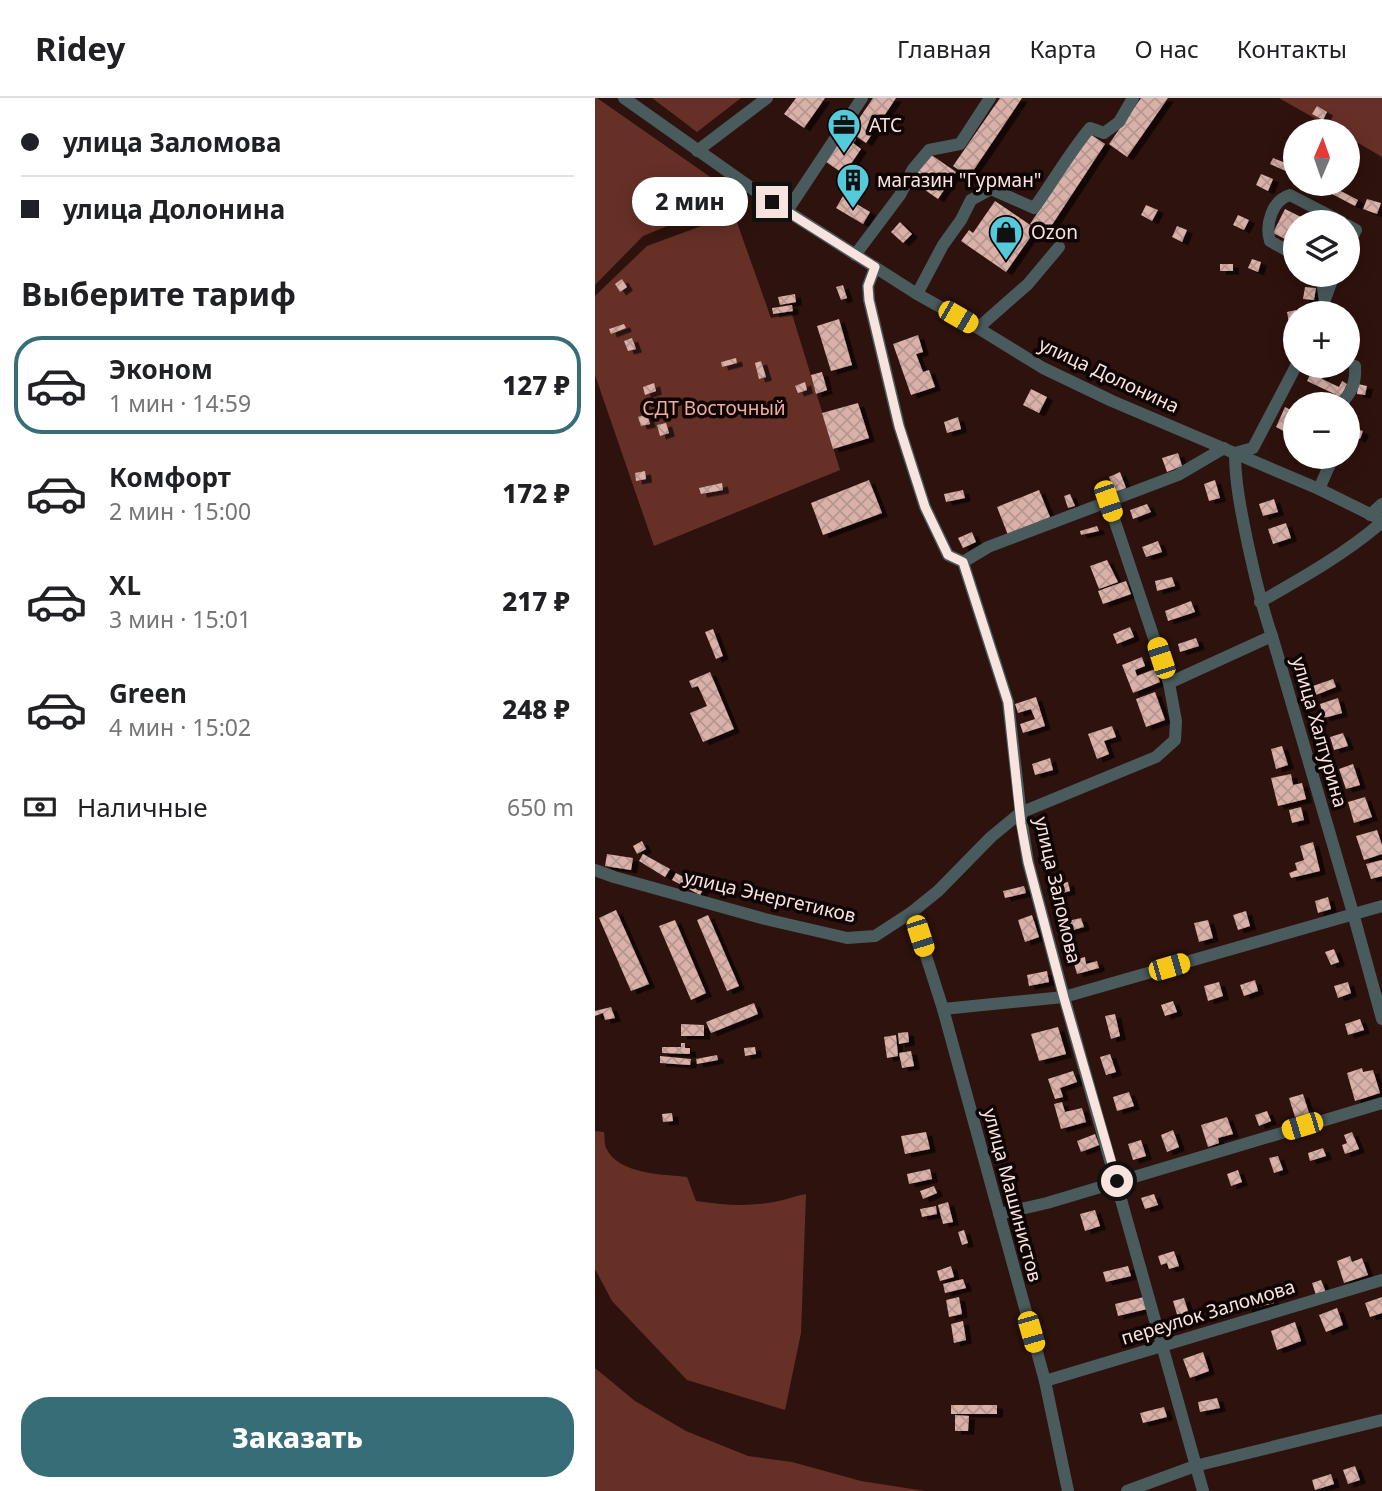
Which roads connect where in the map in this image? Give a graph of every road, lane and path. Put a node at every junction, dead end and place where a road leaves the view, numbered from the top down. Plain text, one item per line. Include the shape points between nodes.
1 (624, 98) edge
2 (767, 98) edge
3 (862, 98) edge
4 (991, 98) edge
5 (1133, 98) edge
6 (697, 150) junction
7 (1319, 210) edge
8 (787, 211) junction
9 (1059, 247) dead end
10 (1283, 248) edge
11 (855, 255) junction
12 (875, 267) junction
13 (1323, 287) edge
14 (1330, 287) edge
15 (917, 294) junction
16 (1325, 300) joint
17 (978, 328) junction
18 (1290, 378) edge
19 (1230, 450) junction
20 (1327, 469) edge
21 (1318, 489) junction
22 (1108, 501) junction
23 (1382, 504) edge
24 (1378, 519) edge
25 (963, 562) junction
26 (1260, 602) junction
27 (1272, 636) junction
28 (1169, 683) junction
29 (1020, 813) junction
30 (595, 870) edge
31 (1382, 906) edge
32 (912, 912) junction
33 (1353, 913) junction
34 (1064, 998) junction
35 (943, 1009) junction
36 (1382, 1019) edge
37 (1382, 1103) edge
38 (1117, 1181) junction
39 (999, 1214) junction
40 (1382, 1280) edge
41 (1161, 1346) junction
42 (1045, 1381) junction
43 (1382, 1420) edge
44 (1195, 1466) junction
45 (1067, 1491) edge
46 (1127, 1491) edge
47 (1203, 1491) edge

1 - 6 street, улица Долонина
2 - 6 street
3 - 8 street
4 - 11 street via 960,144 929,150
5 - 15 street via 1112,127 1104,132 1090,128 1034,208 991,189 971,200
6 - 8 street, улица Долонина
7 - 10 street via 1290,195 1276,203 1267,232 1270,241
8 - 11 street, улица Долонина
9 - 17 street via 1028,284
11 - 12 street, улица Долонина
12 - 15 street, улица Долонина
12 - 25 street, улица Заломова via 869,300 899,426 940,540 948,555
13 - 16 street
14 - 16 street
15 - 17 street, улица Долонина
17 - 19 street, улица Долонина via 1043,368
18 - 19 street via 1253,448
19 - 21 street, улица Долонина
19 - 22 street
19 - 26 street, улица Халтурина
20 - 21 street
21 - 24 street, улица Долонина
22 - 25 street via 988,547
22 - 28 street
23 - 24 street
24 - 26 street via 1363,539
25 - 29 street, улица Заломова via 1008,702
26 - 27 street, улица Халтурина
27 - 28 street
27 - 33 street, улица Халтурина
28 - 29 street, улица Энергетиков via 1175,740 1156,757
29 - 32 street, улица Энергетиков
29 - 34 street, улица Заломова via 1028,862
30 - 32 street, улица Энергетиков via 847,938 875,936
31 - 33 street
32 - 35 street, улица Машинистов
33 - 34 street
33 - 36 street, улица Халтурина
34 - 35 street
34 - 38 street, улица Заломова
35 - 39 street, улица Машинистов
37 - 38 street
38 - 39 street
38 - 41 street, улица Заломова
39 - 42 street, улица Машинистов
40 - 41 street, переулок Заломова
41 - 42 street, переулок Заломова
41 - 44 street, улица Заломова
42 - 45 street, улица Машинистов
43 - 44 street
44 - 46 street
44 - 47 street, улица Заломова

